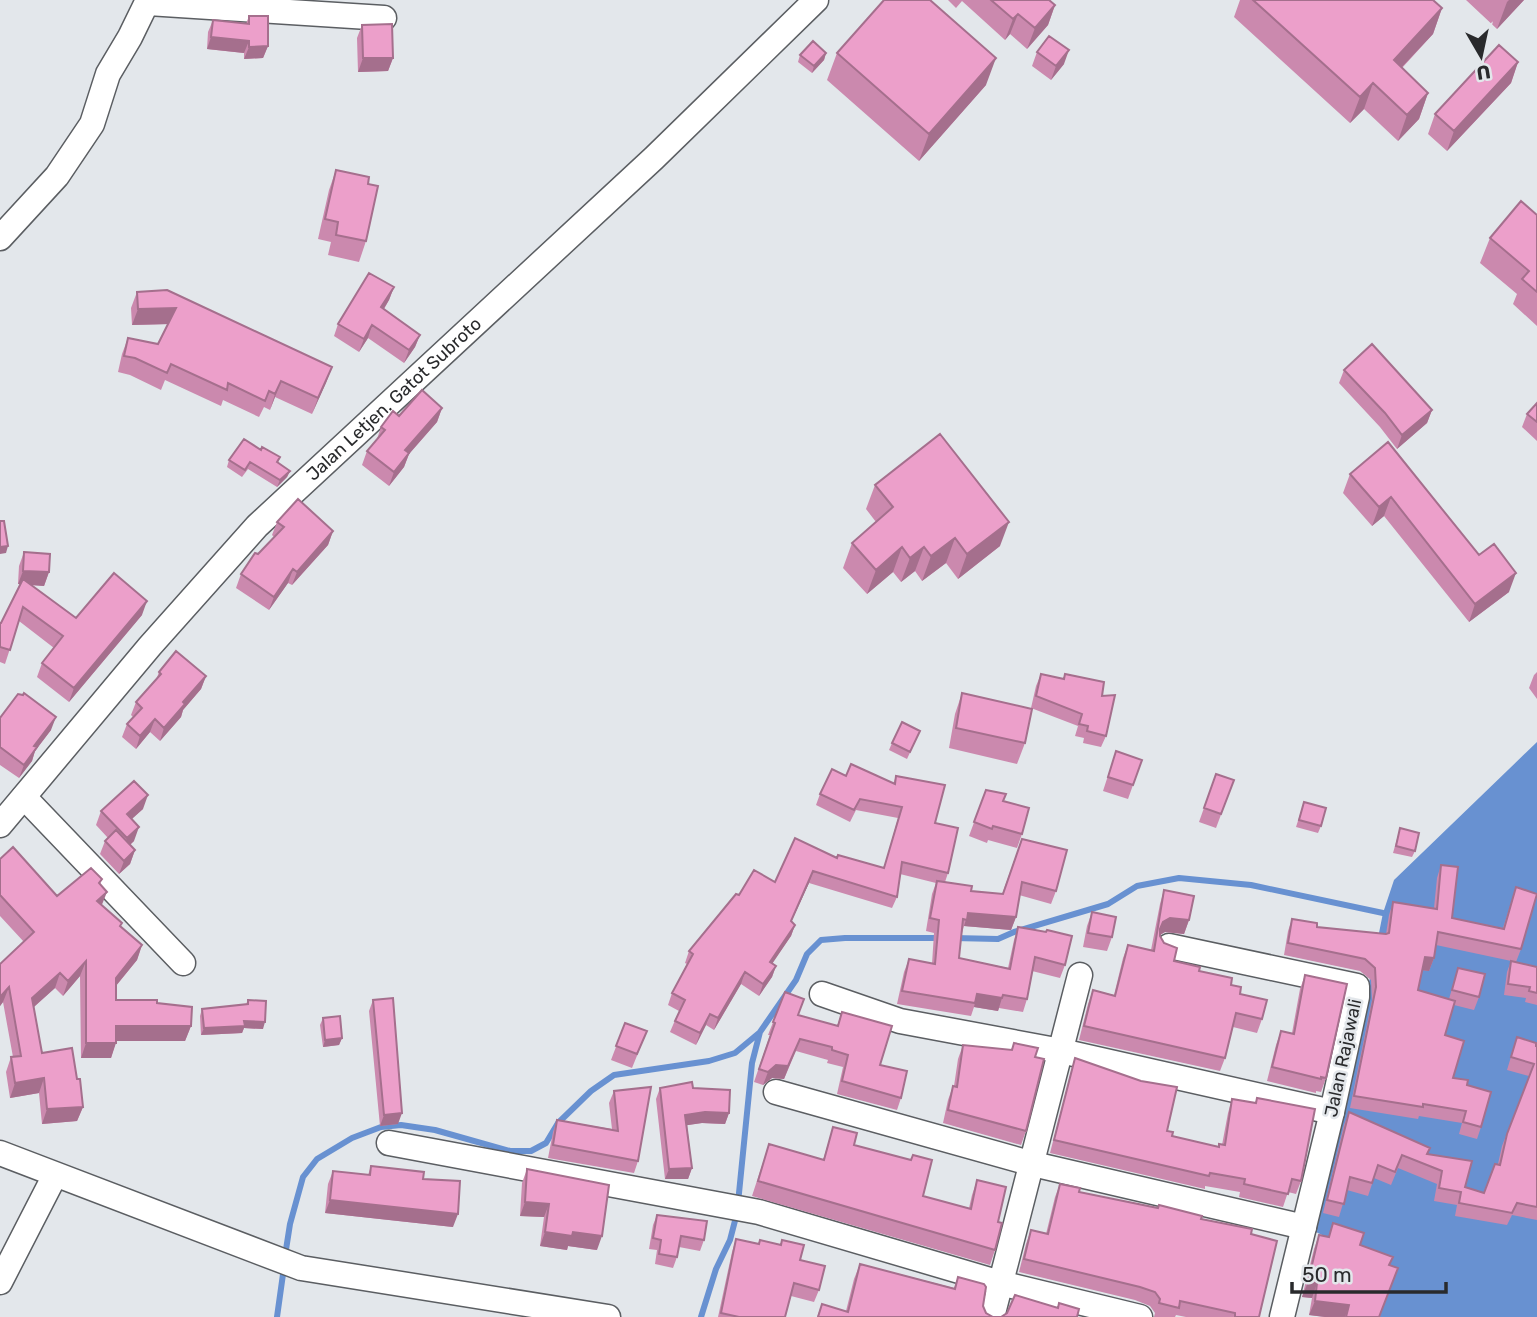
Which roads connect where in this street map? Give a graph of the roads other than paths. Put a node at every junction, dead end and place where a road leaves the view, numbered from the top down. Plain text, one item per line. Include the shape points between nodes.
1 (816, 0) edge
2 (148, 1) edge
3 (384, 18) dead end
4 (0, 238) edge
5 (24, 797) junction
6 (0, 825) edge
7 (1169, 946) edge
8 (183, 964) dead end
9 (1080, 975) dead end
10 (822, 994) dead end
11 (1061, 1051) junction
12 (775, 1092) dead end
13 (1332, 1112) junction
14 (389, 1143) dead end
15 (0, 1153) edge
16 (1033, 1164) junction
17 (55, 1175) junction
18 (1304, 1227) junction
19 (0, 1282) edge
20 (1000, 1283) junction
21 (608, 1317) edge
22 (992, 1317) edge
23 (1140, 1317) edge
24 (1282, 1317) edge

1 - 5 street, Jalan Letjen. Gatot Subroto via 257,526
2 - 3 street
2 - 4 street via 108,74 92,124 57,176
5 - 6 street, Jalan Letjen. Gatot Subroto
5 - 8 street
7 - 13 street, Jalan Rajawali via 1357,986
9 - 11 street
10 - 11 street via 900,1021
11 - 13 street
11 - 16 street
12 - 16 street
13 - 18 street, Jalan Rajawali
14 - 20 street via 759,1212
15 - 17 street
16 - 18 street
16 - 20 street
17 - 19 street
17 - 21 street via 301,1268
18 - 24 street, Jalan Rajawali
20 - 22 street
20 - 23 street

